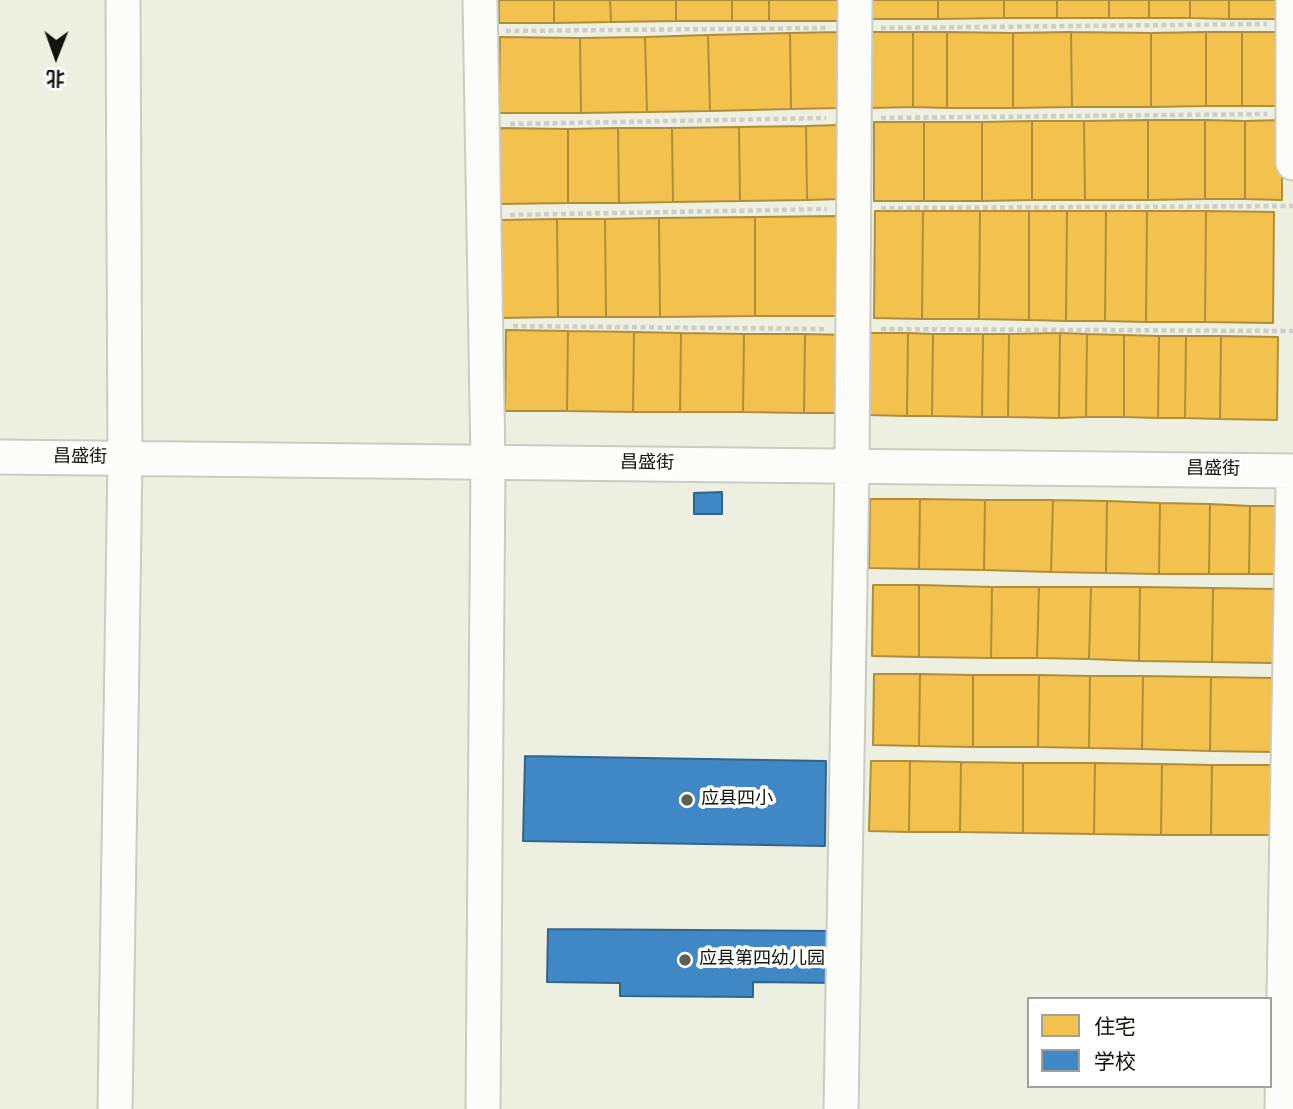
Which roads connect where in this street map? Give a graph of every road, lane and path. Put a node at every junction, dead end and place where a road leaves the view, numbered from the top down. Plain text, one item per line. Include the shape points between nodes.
1 (123, 0) edge
2 (1293, 0) edge
3 (855, 14) edge
4 (481, 16) edge
5 (1293, 24) edge
6 (1293, 114) edge
7 (855, 118) junction
8 (483, 125) junction
9 (1293, 163) edge
10 (1293, 206) edge
11 (854, 208) junction
12 (485, 216) junction
13 (486, 326) junction
14 (838, 329) dead end
15 (879, 329) dead end
16 (1293, 331) edge
17 (0, 457) edge
18 (125, 458) junction
19 (488, 462) junction
20 (852, 466) junction
21 (1293, 471) edge
22 (1293, 486) edge
23 (115, 1109) edge
24 (483, 1109) edge
25 (841, 1109) edge
26 (1282, 1109) edge

1 - 18 street
2 - 5 street
3 - 4 path
3 - 5 path
3 - 7 street
4 - 8 street
5 - 6 street
6 - 7 path
6 - 9 street
7 - 8 path
7 - 11 street
8 - 12 street
10 - 11 path
11 - 12 path
11 - 20 street
12 - 13 street
13 - 14 path
13 - 19 street
15 - 16 path
17 - 18 street, 昌盛街
18 - 19 street, 昌盛街
18 - 23 street
19 - 20 street, 昌盛街
19 - 24 street
20 - 21 street, 昌盛街
20 - 25 street
22 - 26 street

